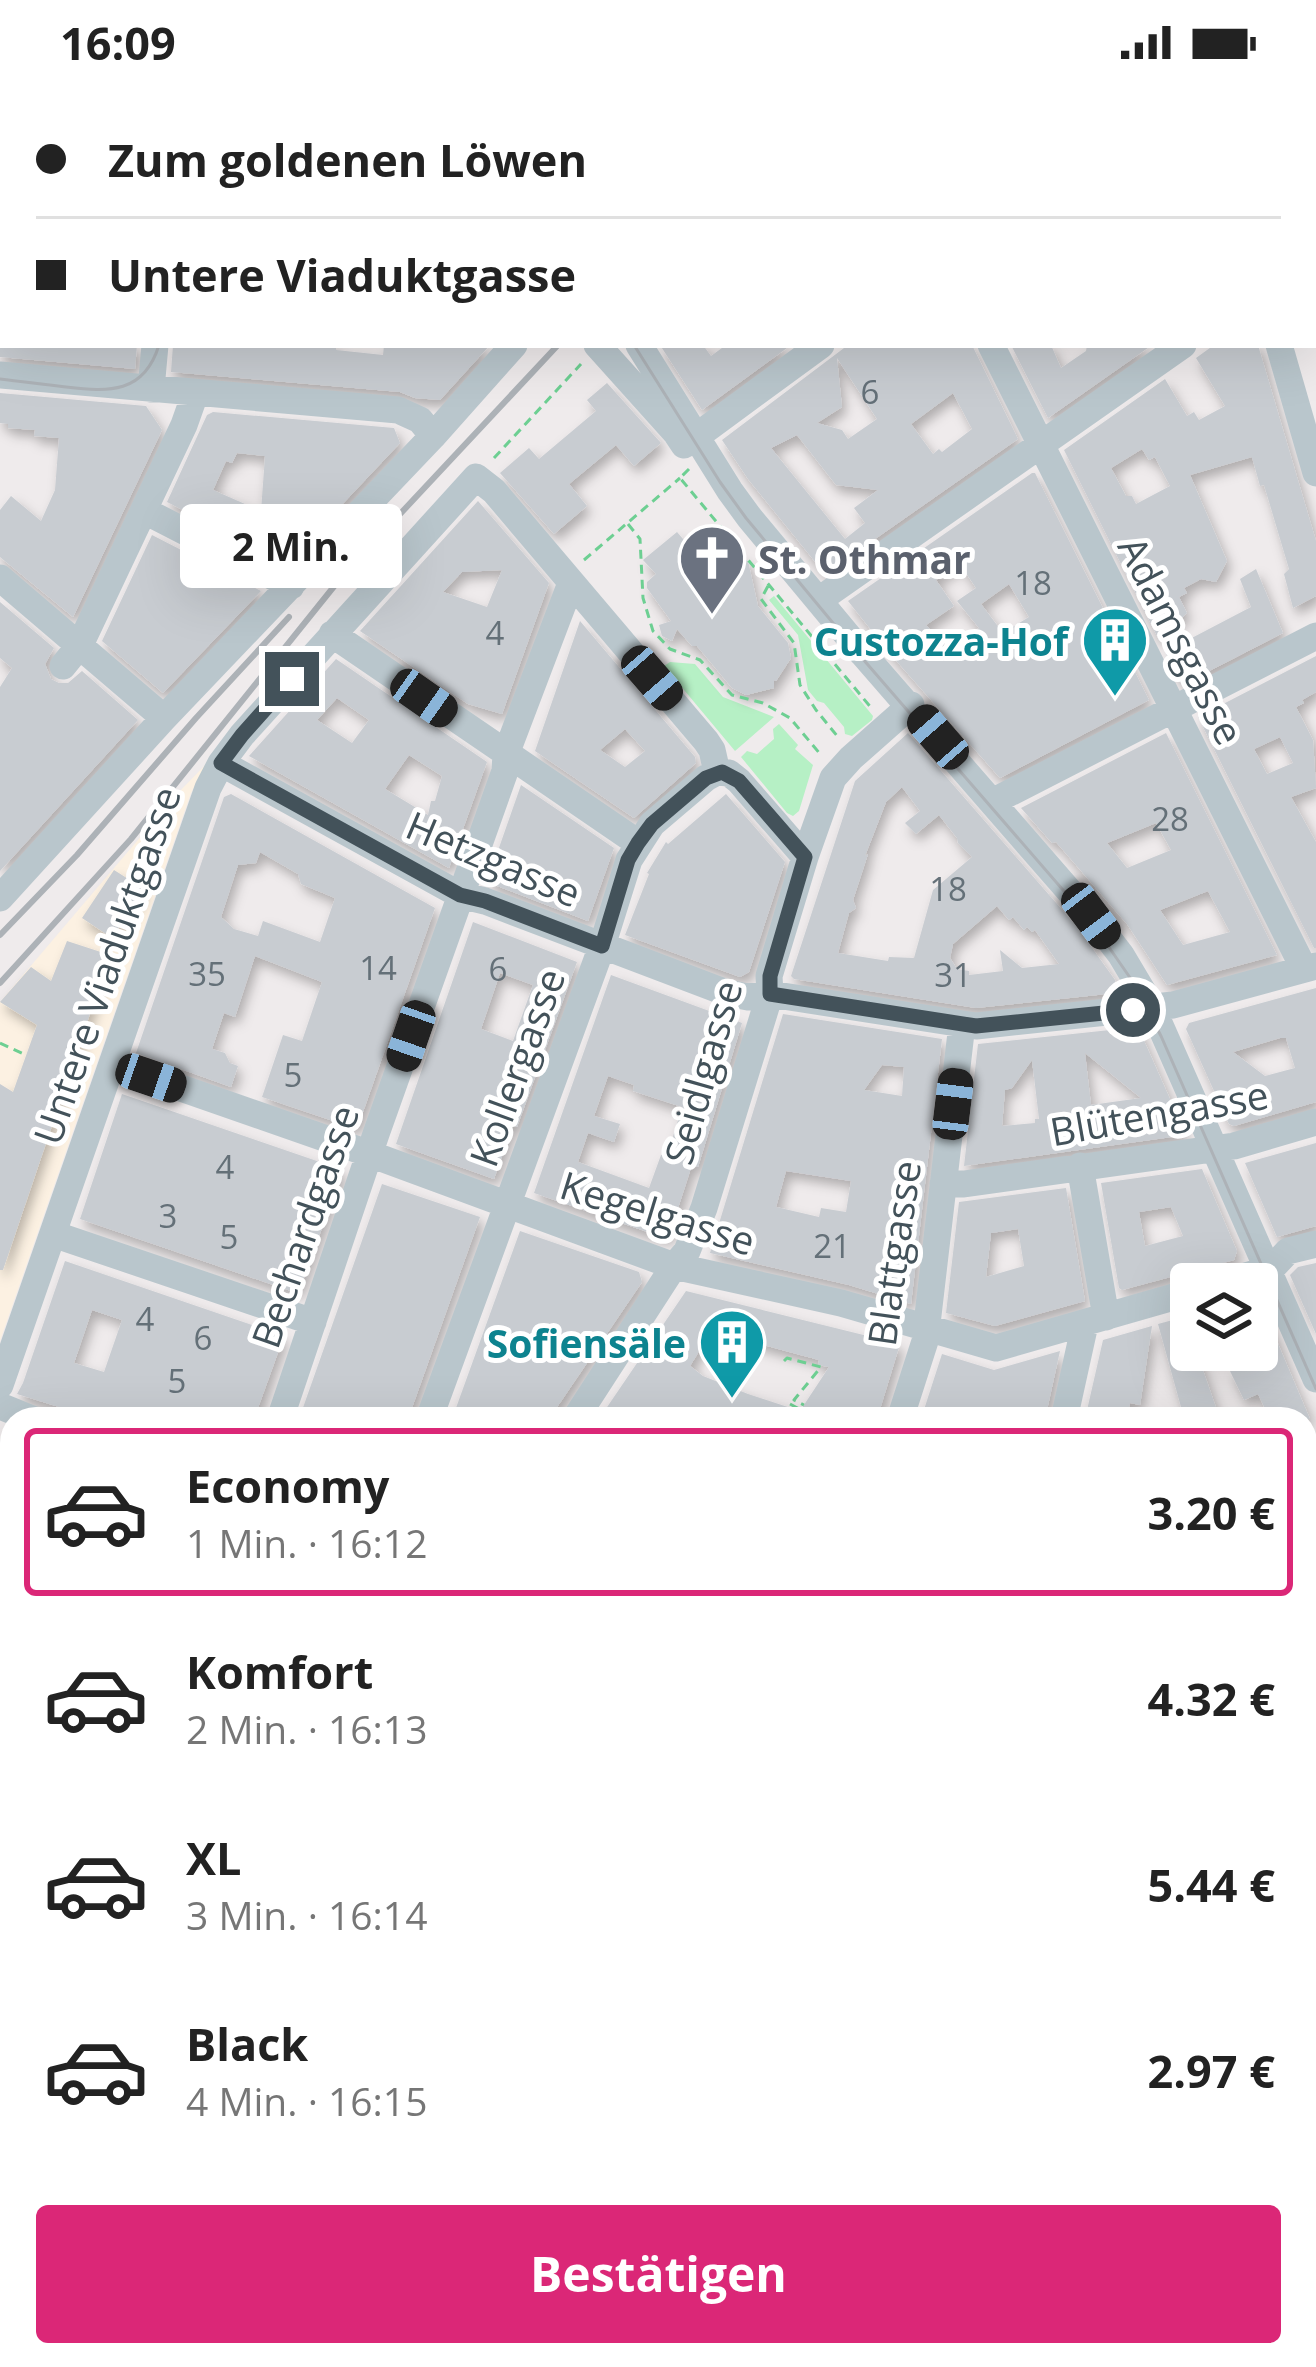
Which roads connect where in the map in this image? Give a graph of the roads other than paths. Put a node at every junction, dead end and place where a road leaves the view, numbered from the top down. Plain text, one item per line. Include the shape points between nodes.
1 (155, 348) edge
2 (511, 348) edge
3 (601, 348) edge
4 (640, 348) edge
5 (818, 348) edge
6 (993, 348) edge
7 (1179, 348) edge
8 (1280, 348) edge
9 (0, 376) edge
10 (152, 389) junction
11 (195, 394) junction
12 (1041, 444) junction
13 (423, 446) junction
14 (691, 459) junction
15 (1316, 473) edge
16 (145, 511) junction
17 (573, 575) junction
18 (0, 578) edge
19 (291, 586) junction
20 (819, 600) junction
21 (332, 634) junction
22 (1316, 637) edge
23 (71, 656) junction
24 (910, 705) junction
25 (1173, 710) junction
26 (164, 718) junction
27 (506, 754) junction
28 (221, 763) junction
29 (717, 772) junction
30 (994, 801) junction
31 (638, 843) junction
32 (805, 857) junction
33 (460, 895) junction
34 (0, 898) edge
35 (602, 946) junction
36 (1310, 967) edge
37 (770, 994) junction
38 (1152, 1007) junction
39 (962, 1024) junction
40 (112, 1064) junction
41 (1316, 1122) edge
42 (1215, 1148) junction
43 (370, 1154) junction
44 (1080, 1166) junction
45 (943, 1184) junction
46 (507, 1204) junction
47 (53, 1234) junction
48 (1316, 1244) edge
49 (1265, 1263) edge
50 (1278, 1265) edge
51 (674, 1266) junction
52 (1278, 1293) edge
53 (1170, 1298) edge
54 (1095, 1321) junction
55 (313, 1322) junction
56 (926, 1329) junction
57 (1316, 1379) edge
58 (0, 1385) edge
59 (284, 1407) edge
60 (433, 1407) edge
61 (583, 1407) edge
62 (904, 1407) edge
63 (1068, 1407) edge

1 - 10 street
2 - 13 street
3 - 14 street
4 - 14 street
5 - 14 street
6 - 12 street, Adamsgasse
7 - 12 street
8 - 15 street
9 - 10 street
10 - 11 street
11 - 13 street via 398,410 420,420
11 - 16 street
12 - 20 street
12 - 25 street, Adamsgasse
13 - 19 street
14 - 20 street via 740,504
16 - 19 street
16 - 23 street
17 - 21 street, Untere Viaduktgasse via 476,477
17 - 27 street, Bechardgasse
17 - 29 street via 706,741
18 - 23 street
19 - 26 street
20 - 24 street
21 - 27 street
21 - 28 street, Untere Viaduktgasse
22 - 25 street
23 - 26 street
24 - 30 street
24 - 32 street, Seidlgasse via 838,770
25 - 30 street
25 - 36 street, Adamsgasse
26 - 34 street
27 - 31 street
27 - 33 street, Bechardgasse
28 - 33 street, Hetzgasse
28 - 40 street, Untere Viaduktgasse
29 - 31 street, Kollergasse
29 - 32 street via 739,781
30 - 38 street via 1102,930
31 - 35 street, Kollergasse
32 - 37 street, Seidlgasse
33 - 35 street, Hetzgasse
33 - 43 street, Bechardgasse
35 - 37 street, Hetzgasse via 728,993
35 - 46 street, Kollergasse
36 - 38 street, Hetzgasse
37 - 39 street, Hetzgasse
37 - 51 street, Seidlgasse via 704,1208
38 - 39 street, Hetzgasse
38 - 42 street
39 - 45 street, Blattgasse
40 - 43 street, Kegelgasse
40 - 47 street, Untere Viaduktgasse
41 - 42 street, Blütengasse
42 - 44 street, Blütengasse
42 - 49 street
43 - 46 street, Kegelgasse
43 - 55 street, Bechardgasse
44 - 45 street, Blütengasse
44 - 54 street
45 - 56 street, Blattgasse
46 - 51 street, Kegelgasse
46 - 60 street, Kollergasse
47 - 55 street
47 - 58 street, Untere Viaduktgasse
48 - 50 street via 1288,1251
51 - 56 street, Kegelgasse
51 - 61 street, Seidlgasse
52 - 57 street
53 - 54 street, Kegelgasse
54 - 56 street, Kegelgasse via 996,1348
54 - 63 street
55 - 59 street, Bechardgasse
56 - 62 street, Blattgasse

